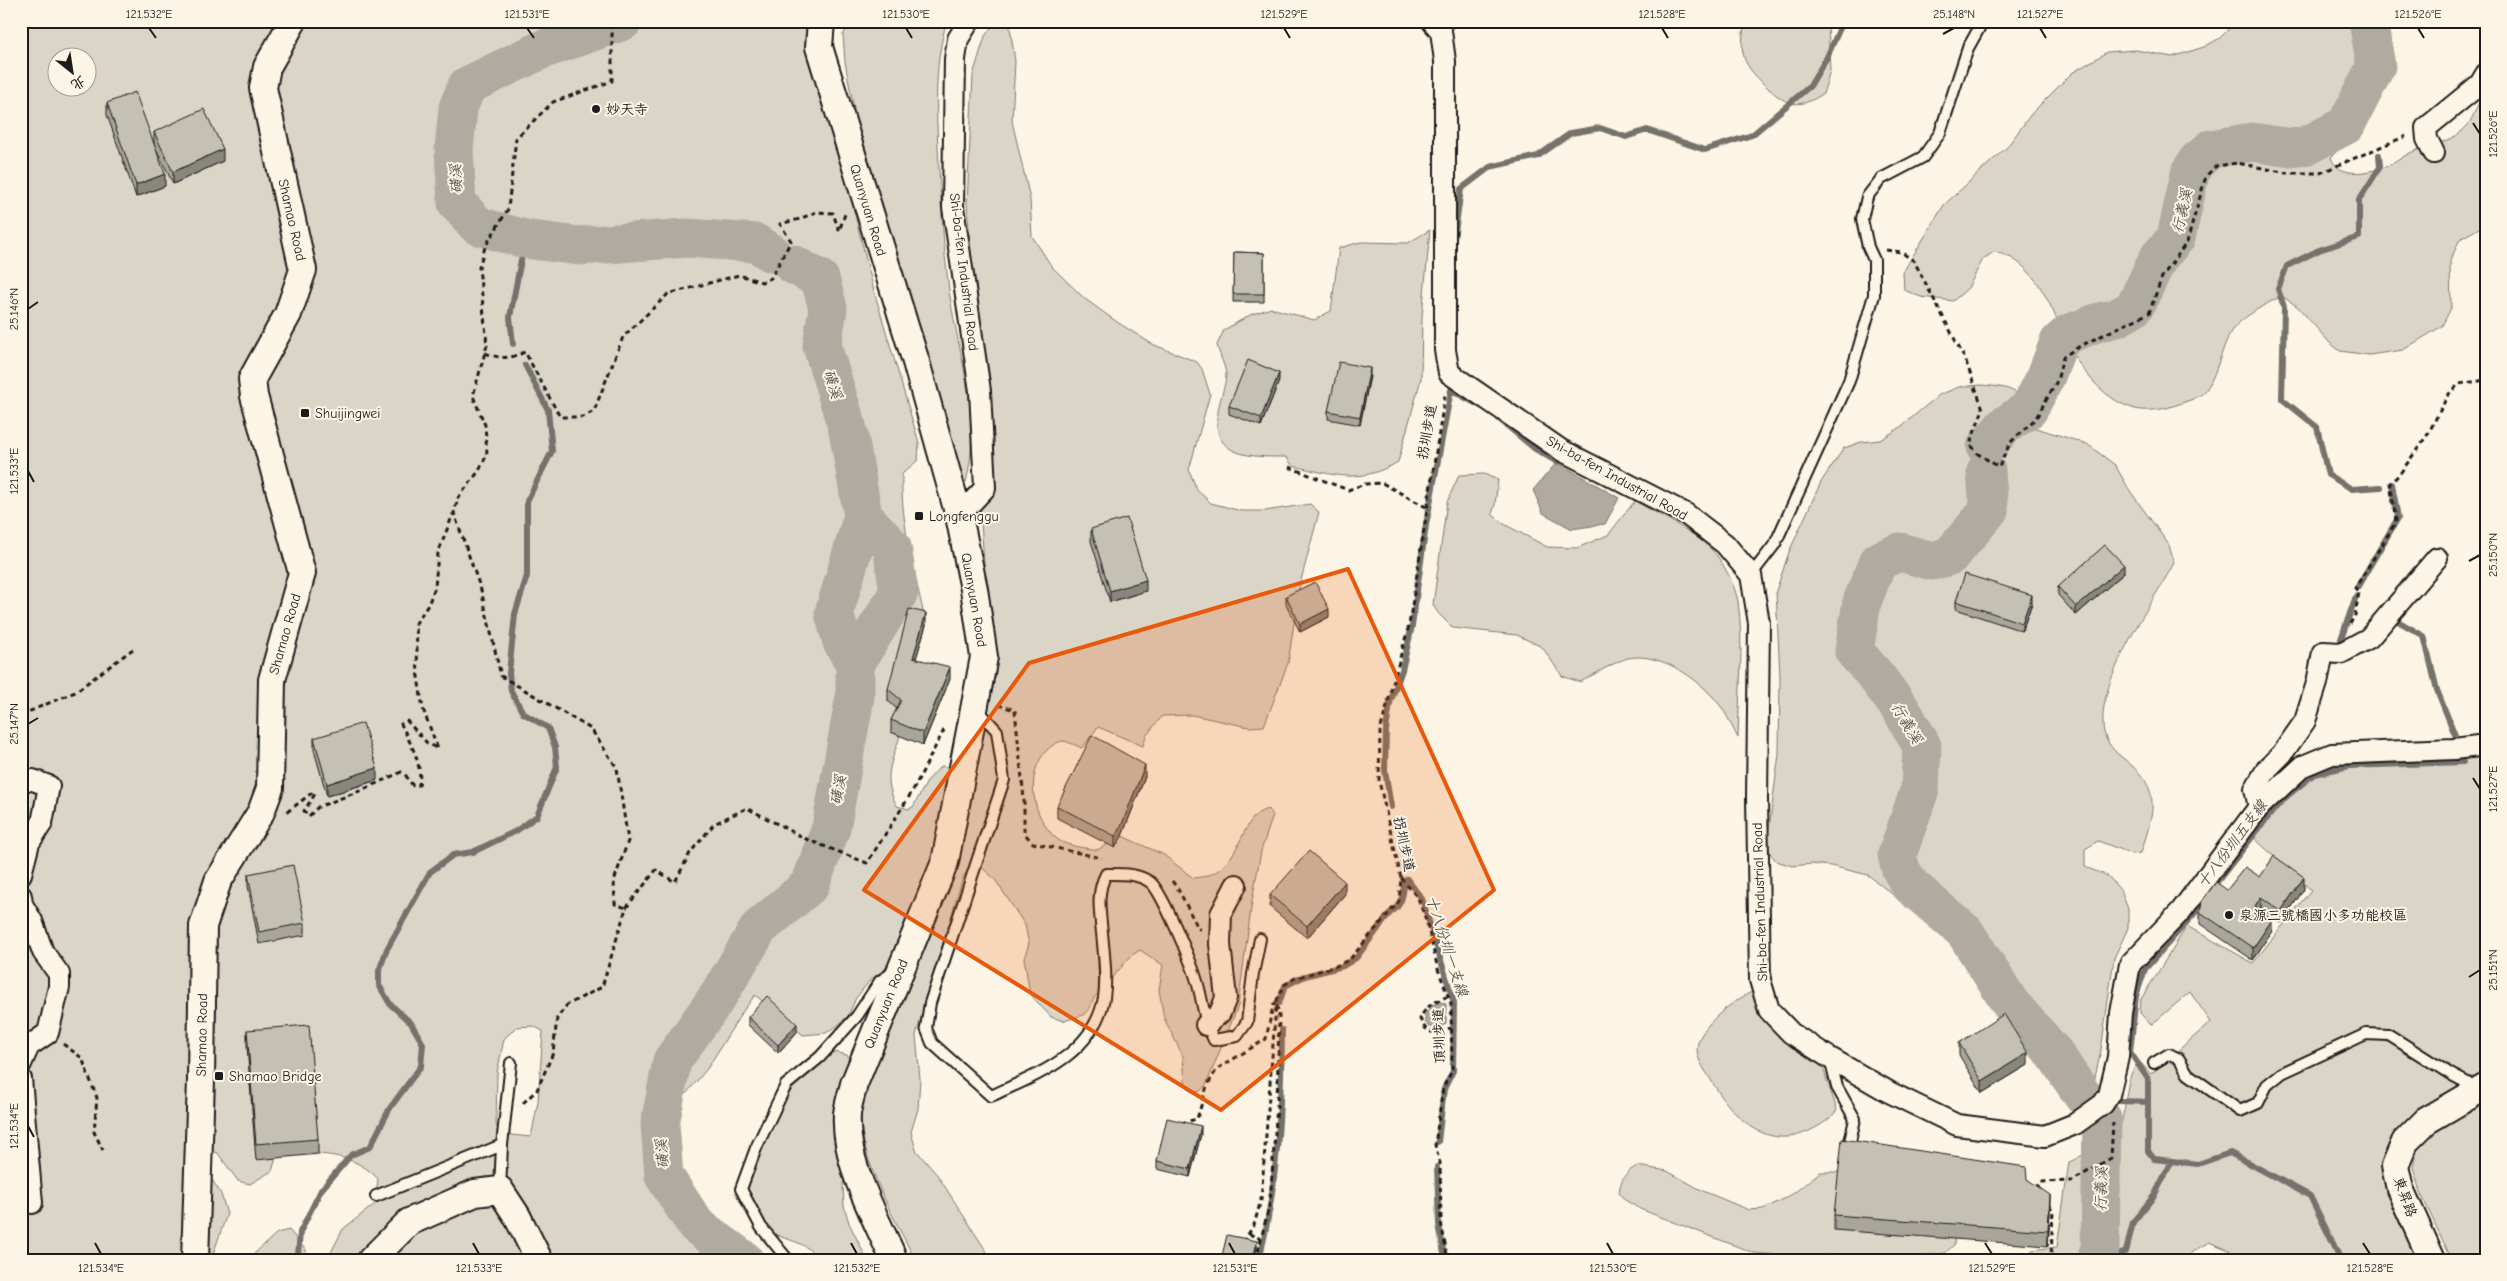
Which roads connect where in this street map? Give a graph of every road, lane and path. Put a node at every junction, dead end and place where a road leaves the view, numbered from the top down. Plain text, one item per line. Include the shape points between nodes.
1 (293, 21) edge
2 (612, 21) edge
3 (821, 21) edge
4 (969, 21) edge
5 (1432, 21) edge
6 (1984, 21) edge
7 (2486, 74) edge
8 (2426, 128) junction
9 (2434, 153) dead end
10 (850, 216) dead end
11 (1868, 247) junction
12 (485, 353) junction
13 (1449, 373) junction
14 (2486, 380) edge
15 (1289, 467) dead end
16 (1426, 507) junction
17 (454, 514) junction
18 (959, 516) junction
19 (2436, 558) dead end
20 (1751, 575) junction
21 (2347, 630) dead end
22 (132, 650) dead end
23 (974, 706) junction
24 (21, 715) edge
25 (948, 722) dead end
26 (2486, 745) edge
27 (21, 780) edge
28 (2259, 808) junction
29 (261, 812) junction
30 (1109, 859) dead end
31 (21, 874) edge
32 (1401, 878) junction
33 (1170, 879) dead end
34 (1236, 885) dead end
35 (21, 896) edge
36 (626, 908) junction
37 (1260, 939) dead end
38 (1220, 944) junction
39 (901, 968) junction
40 (1448, 996) junction
41 (1276, 1002) junction
42 (1206, 1025) junction
43 (1451, 1028) junction
44 (48, 1033) junction
45 (1830, 1058) junction
46 (2154, 1062) dead end
47 (511, 1063) dead end
48 (21, 1064) edge
49 (21, 1079) edge
50 (2483, 1088) edge
51 (2110, 1096) junction
52 (504, 1120) junction
53 (1177, 1124) edge
54 (502, 1145) junction
55 (1849, 1146) edge
56 (103, 1150) dead end
57 (25, 1179) edge
58 (500, 1190) junction
59 (2039, 1195) edge
60 (376, 1196) dead end
61 (2041, 1201) edge
62 (32, 1203) dead end
63 (1249, 1234) junction
64 (1261, 1239) junction
65 (1243, 1243) edge
66 (372, 1259) edge
67 (195, 1260) edge
68 (539, 1260) edge
69 (788, 1260) edge
70 (894, 1260) edge
71 (1256, 1260) edge
72 (1448, 1260) edge
73 (2051, 1260) edge
74 (2432, 1260) edge

1 - 29 street, Shamao Road via 267,67 263,88 303,270 288,314 252,379 302,573 272,680 270,788
2 - 12 path via 612,81 553,102 516,138 508,209 485,247 479,267 487,345
3 - 18 street, Quanyuan Road via 819,47 916,362
4 - 18 street, Shi-ba-fen Industrial Road via 958,39 955,59 953,207 980,391 985,488
5 - 13 street via 1441,31 1445,61 1444,350
6 - 11 lane via 1968,48 1940,132 1923,157 1882,178 1867,198 1862,218
7 - 8 street via 2480,84
8 - 9 street
8 - 11 path via 2320,173 2286,173 2237,163 2216,166 2206,176 2187,242 2162,277 2149,313 2063,357 2057,381 2036,418 2010,443 1999,466 1978,454 1970,444 1983,409 1965,359 1914,261 1901,252
10 - 12 path via 848,208 839,230 833,213 816,212 780,224 792,241 771,278 762,282 739,275 668,294 623,337 594,411 583,417 560,417 525,352 515,357 498,358
11 - 20 lane via 1874,260 1874,295 1849,381 1775,544
12 - 17 path via 473,396 485,425 486,454 479,471 458,498
13 - 16 path, 拐圳步道
13 - 20 street, Shi-ba-fen Industrial Road via 1561,450 1686,514 1725,544
14 - 21 path via 2459,384 2448,396 2428,434 2390,484 2396,522 2355,588 2359,592 2355,615
15 - 16 path via 1348,490 1365,484 1382,484
16 - 32 path, 拐圳步道 via 1409,626 1380,731 1379,781
17 - 29 path via 438,553 435,587 416,623 423,708 438,749 426,744 407,720 402,724 421,774 419,785 413,786 400,772 318,807 309,816 304,811 315,794 313,792 279,818
17 - 36 path via 481,590 502,676 591,729 617,768 628,841 614,881 615,904
18 - 23 street, Quanyuan Road via 984,657
19 - 28 street via 2368,638 2341,653 2323,652 2305,721 2282,754 2267,768 2255,789
20 - 45 street, Shi-ba-fen Industrial Road via 1759,623 1760,980 1769,1010 1791,1033
22 - 24 path via 75,692
23 - 30 path via 1001,704 1015,710 1024,833 1033,843
23 - 39 street, Quanyuan Road via 945,862
23 - 42 lane via 996,731 1004,780 930,1003 926,1028 932,1043 991,1096 1068,1057 1092,1030 1104,998 1099,886 1106,874 1137,875 1152,883 1165,904 1196,978
25 - 36 path via 912,792 866,863 806,839 747,808 714,824 690,852 675,882 656,870
26 - 28 street via 2332,754 2303,766
27 - 31 street via 50,786 42,823 29,843
28 - 51 street via 2182,911 2130,964
29 - 67 street, Shamao Road via 218,881 202,926
32 - 40 path, 頂圳步道 via 1418,898
32 - 41 path, 拐圳步道 via 1399,901 1350,959 1295,978 1284,986
33 - 38 path via 1182,894 1207,942
34 - 38 street via 1221,914
35 - 44 street via 43,952 59,974
36 - 52 path via 602,987 567,1005 557,1018 552,1053 538,1090
37 - 42 lane via 1247,1022 1237,1036 1214,1040
38 - 42 street via 1226,998 1220,1013
39 - 69 lane via 880,981 857,1016 820,1057 786,1085 756,1148 741,1189 761,1227
39 - 70 street, Quanyuan Road via 854,1084 847,1114 856,1172
40 - 43 path, 頂圳步道
40 - 43 path via 1431,1004 1420,1018 1431,1032
41 - 53 path via 1266,1038 1217,1069 1207,1086 1197,1119
41 - 63 path via 1261,1200
41 - 64 path via 1279,1015 1277,1105 1270,1202
43 - 72 path, 頂圳步道 via 1452,1071 1442,1087 1435,1145 1440,1163 1441,1222
44 - 48 street via 29,1046
44 - 56 path via 82,1058 97,1098 94,1132
45 - 51 street, Shi-ba-fen Industrial Road via 1889,1092 1957,1125 2045,1136 2075,1124
45 - 55 lane via 1837,1087 1855,1119
46 - 50 lane via 2169,1054 2180,1059 2188,1074 2240,1110 2258,1103 2268,1085 2282,1073 2366,1034 2389,1035 2452,1075
47 - 52 lane
49 - 57 street
50 - 74 street, 東昇路 via 2426,1121 2405,1142 2394,1166 2400,1190
51 - 59 path via 2114,1106 2112,1158 2072,1181 2040,1182
52 - 54 lane
54 - 58 lane
54 - 60 lane
57 - 62 street
58 - 66 street via 475,1193 409,1222
58 - 68 street
61 - 73 path via 2053,1210
63 - 64 path
63 - 65 path
64 - 71 path

